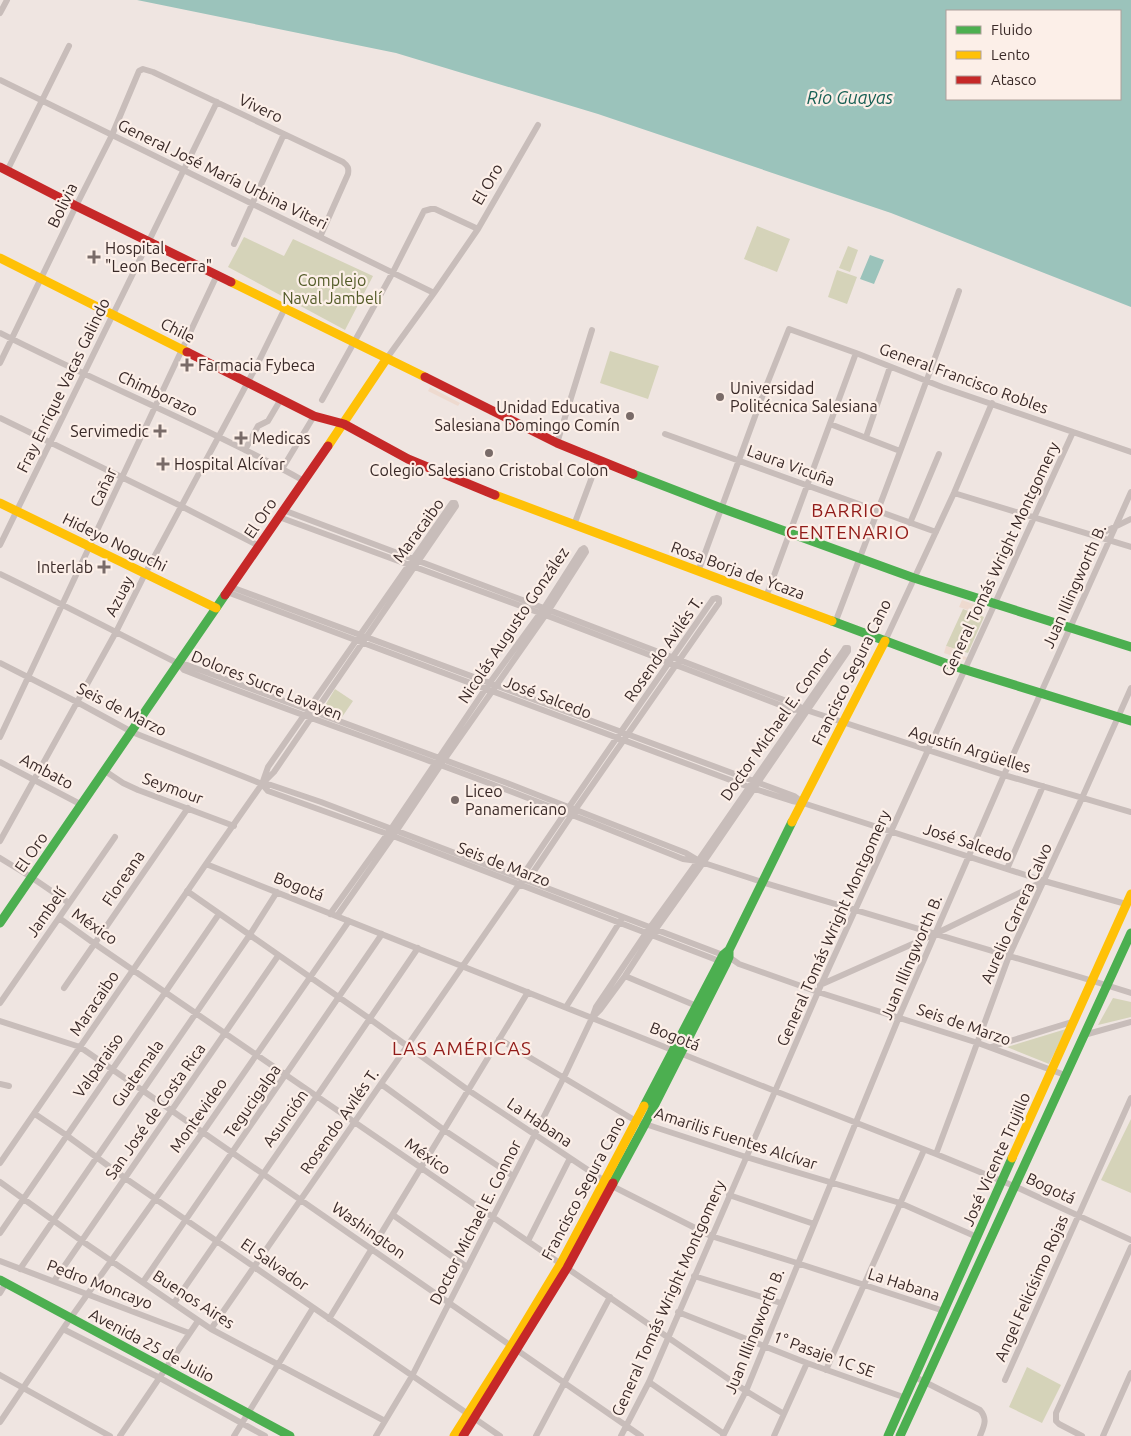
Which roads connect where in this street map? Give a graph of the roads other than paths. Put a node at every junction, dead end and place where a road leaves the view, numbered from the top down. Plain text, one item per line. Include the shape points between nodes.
1 (6, 0) edge
2 (0, 13) edge
3 (69, 46) dead end
4 (153, 72) joint
5 (0, 80) edge
6 (42, 101) junction
7 (216, 101) junction
8 (538, 125) dead end
9 (284, 134) junction
10 (112, 135) junction
11 (4, 169) edge
12 (184, 170) junction
13 (253, 204) junction
14 (76, 206) junction
15 (478, 228) junction
16 (320, 237) junction
17 (148, 241) junction
18 (234, 244) dead end
19 (0, 258) edge
20 (392, 272) junction
21 (217, 275) junction
22 (42, 278) junction
23 (959, 291) dead end
24 (434, 293) junction
25 (285, 308) junction
26 (113, 314) junction
27 (592, 330) dead end
28 (0, 333) edge
29 (12, 339) junction
30 (354, 342) junction
31 (183, 350) junction
32 (856, 353) junction
33 (387, 358) junction
34 (0, 363) edge
35 (890, 367) junction
36 (83, 374) junction
37 (927, 381) junction
38 (247, 382) junction
39 (281, 399) junction
40 (322, 400) dead end
41 (992, 404) junction
42 (155, 408) junction
43 (314, 416) junction
44 (0, 418) edge
45 (344, 424) junction
46 (830, 424) junction
47 (1073, 432) junction
48 (666, 434) dead end
49 (218, 436) junction
50 (866, 437) junction
51 (50, 442) junction
52 (557, 443) junction
53 (245, 450) junction
54 (900, 451) junction
55 (1131, 452) edge
56 (939, 454) dead end
57 (739, 460) junction
58 (598, 461) junction
59 (282, 469) junction
60 (122, 477) junction
61 (304, 481) junction
62 (807, 485) junction
63 (1131, 492) edge
64 (954, 494) junction
65 (0, 503) edge
66 (181, 506) junction
67 (721, 508) junction
68 (16, 511) junction
69 (878, 511) junction
70 (281, 513) junction
71 (1034, 518) junction
72 (1131, 519) edge
73 (910, 523) junction
74 (574, 525) junction
75 (1116, 526) junction
76 (936, 532) junction
77 (789, 533) junction
78 (1096, 536) junction
79 (1109, 540) junction
80 (0, 545) edge
81 (90, 546) junction
82 (259, 546) junction
83 (1131, 547) edge
84 (860, 558) junction
85 (414, 563) junction
86 (698, 572) junction
87 (0, 574) edge
88 (145, 574) junction
89 (914, 578) junction
90 (229, 590) junction
91 (766, 597) junction
92 (63, 604) junction
93 (995, 604) junction
94 (216, 608) junction
95 (544, 611) junction
96 (836, 623) junction
97 (1070, 628) junction
98 (116, 632) junction
99 (361, 639) junction
100 (885, 641) junction
101 (1131, 647) edge
102 (674, 662) junction
103 (0, 663) edge
104 (179, 664) junction
105 (965, 669) junction
106 (28, 677) junction
107 (491, 687) junction
108 (1131, 688) edge
109 (1042, 693) junction
110 (77, 702) junction
111 (805, 710) junction
112 (309, 714) junction
113 (1118, 717) junction
114 (1131, 721) edge
115 (843, 723) junction
116 (132, 732) junction
117 (623, 736) junction
118 (0, 737) edge
119 (928, 751) junction
120 (0, 762) edge
121 (439, 762) junction
122 (105, 771) junction
123 (1004, 775) junction
124 (34, 780) junction
125 (262, 784) junction
126 (754, 785) junction
127 (1043, 786) junction
128 (1082, 798) junction
129 (803, 803) junction
130 (82, 805) junction
131 (188, 808) junction
132 (570, 811) junction
133 (1131, 812) edge
134 (234, 826) junction
135 (392, 832) junction
136 (891, 832) junction
137 (115, 837) dead end
138 (0, 841) edge
139 (969, 857) junction
140 (0, 858) edge
141 (701, 862) junction
142 (206, 864) junction
143 (1007, 869) junction
144 (31, 877) junction
145 (1044, 881) junction
146 (522, 882) junction
147 (762, 882) junction
148 (187, 891) junction
149 (277, 892) junction
150 (1131, 894) edge
151 (578, 900) junction
152 (69, 903) junction
153 (1126, 904) junction
154 (574, 906) junction
155 (856, 910) junction
156 (219, 914) junction
157 (334, 915) junction
158 (59, 918) junction
159 (621, 920) junction
160 (349, 921) junction
161 (0, 923) edge
162 (651, 931) junction
163 (1131, 933) edge
164 (382, 934) junction
165 (935, 934) junction
166 (249, 936) junction
167 (95, 944) junction
168 (418, 948) junction
169 (278, 956) junction
170 (1010, 956) junction
171 (726, 958) junction
172 (463, 966) junction
173 (133, 969) junction
174 (625, 976) junction
175 (310, 978) junction
176 (1093, 980) junction
177 (821, 985) junction
178 (1107, 986) junction
179 (64, 988) dead end
180 (811, 989) junction
181 (166, 992) junction
182 (528, 992) junction
183 (818, 992) junction
184 (1131, 993) edge
185 (338, 997) junction
186 (0, 1003) edge
187 (566, 1007) junction
188 (699, 1007) junction
189 (196, 1012) junction
190 (899, 1017) junction
191 (592, 1018) junction
192 (370, 1019) junction
193 (0, 1020) edge
194 (1075, 1021) junction
195 (1131, 1022) edge
196 (226, 1033) junction
197 (1084, 1036) junction
198 (499, 1039) junction
199 (978, 1043) junction
200 (407, 1046) junction
201 (80, 1047) junction
202 (992, 1047) junction
203 (677, 1051) junction
204 (257, 1054) junction
205 (112, 1069) junction
206 (1052, 1070) junction
207 (287, 1075) junction
208 (1065, 1075) junction
209 (564, 1078) junction
210 (0, 1084) edge
211 (380, 1084) junction
212 (9, 1086) dead end
213 (142, 1090) junction
214 (468, 1090) junction
215 (775, 1091) junction
216 (318, 1096) junction
217 (1131, 1098) edge
218 (172, 1111) junction
219 (35, 1114) junction
220 (355, 1122) junction
221 (640, 1122) junction
222 (856, 1123) junction
223 (444, 1130) junction
224 (203, 1132) junction
225 (66, 1135) junction
226 (535, 1135) junction
227 (924, 1150) junction
228 (233, 1153) junction
229 (936, 1154) junction
230 (96, 1156) junction
231 (746, 1157) junction
232 (570, 1158) junction
233 (0, 1163) edge
234 (421, 1167) junction
235 (263, 1174) junction
236 (513, 1176) junction
237 (126, 1178) junction
238 (1003, 1181) junction
239 (0, 1182) edge
240 (832, 1182) junction
241 (608, 1184) junction
242 (1014, 1186) junction
243 (729, 1196) junction
244 (23, 1198) junction
245 (156, 1199) junction
246 (300, 1200) junction
247 (900, 1203) junction
248 (393, 1215) junction
249 (1078, 1216) junction
250 (494, 1217) junction
251 (53, 1220) junction
252 (187, 1220) junction
253 (814, 1224) junction
254 (0, 1233) edge
255 (712, 1236) junction
256 (978, 1237) junction
257 (217, 1240) junction
258 (1131, 1240) edge
259 (82, 1241) junction
260 (528, 1241) junction
261 (1131, 1247) edge
262 (372, 1249) junction
263 (0, 1261) edge
264 (112, 1261) junction
265 (798, 1263) junction
266 (564, 1266) junction
267 (254, 1267) junction
268 (467, 1267) junction
269 (20, 1269) junction
270 (694, 1276) junction
271 (3, 1282) edge
272 (54, 1282) junction
273 (143, 1282) junction
274 (864, 1285) junction
275 (0, 1293) edge
276 (88, 1295) junction
277 (610, 1297) junction
278 (174, 1303) junction
279 (450, 1303) junction
280 (781, 1303) junction
281 (313, 1308) junction
282 (944, 1311) junction
283 (678, 1312) junction
284 (329, 1319) junction
285 (198, 1320) junction
286 (67, 1323) junction
287 (210, 1329) junction
288 (189, 1333) junction
289 (668, 1337) junction
290 (764, 1346) junction
291 (514, 1348) junction
292 (807, 1363) junction
293 (278, 1364) junction
294 (166, 1369) junction
295 (826, 1370) junction
296 (1131, 1373) edge
297 (0, 1375) edge
298 (412, 1376) junction
299 (160, 1378) junction
300 (915, 1378) junction
301 (1005, 1380) dead end
302 (649, 1382) junction
303 (925, 1382) junction
304 (564, 1383) junction
305 (24, 1388) junction
306 (746, 1391) junction
307 (906, 1398) junction
308 (248, 1414) junction
309 (784, 1414) junction
310 (471, 1416) junction
311 (385, 1421) junction
312 (0, 1422) edge
313 (242, 1424) junction
314 (626, 1426) junction
315 (723, 1435) edge
316 (110, 1436) edge
317 (120, 1436) edge
318 (234, 1436) edge
319 (265, 1436) edge
320 (290, 1436) edge
321 (376, 1436) edge
322 (454, 1436) edge
323 (463, 1436) edge
324 (500, 1436) edge
325 (536, 1436) edge
326 (620, 1436) edge
327 (642, 1436) edge
328 (774, 1436) edge
329 (888, 1436) edge
330 (900, 1436) edge
331 (980, 1436) edge
332 (1082, 1436) edge
333 (1103, 1436) edge

1 - 2 street
3 - 6 street
4 - 7 street, Vivero
4 - 10 street, Bolivia via 139,71
5 - 6 street, General José María Urbina Viteri
6 - 10 street, General José María Urbina Viteri
6 - 11 street
7 - 9 street, Vivero
7 - 12 street, Fray Enrique Vacas Galindo
8 - 15 street, El Oro
9 - 13 street
9 - 16 street, Vivero via 343,162 349,169
10 - 12 street, General José María Urbina Viteri
10 - 14 street, Bolivia
11 - 14 main road
12 - 13 street, General José María Urbina Viteri
12 - 17 street, Fray Enrique Vacas Galindo
13 - 16 street, General José María Urbina Viteri
13 - 18 street
14 - 17 main road
14 - 22 street, Bolivia
15 - 20 street via 435,209 424,211
15 - 24 street, El Oro
16 - 20 street, General José María Urbina Viteri
17 - 21 main road
17 - 26 street, Fray Enrique Vacas Galindo
19 - 22 main road, Chile
20 - 24 street, General José María Urbina Viteri
20 - 30 street
21 - 25 main road
21 - 31 street, Cañar
22 - 26 main road, Chile
22 - 29 street, Bolivia
23 - 37 street
24 - 33 street, El Oro
25 - 30 main road
25 - 38 street, Azuay
26 - 31 main road, Chile
26 - 36 street, Fray Enrique Vacas Galindo
27 - 52 street
28 - 29 street, Chimborazo
29 - 34 street, Bolivia
29 - 36 street, Chimborazo
30 - 33 main road
30 - 40 street
31 - 38 main road, Chile
31 - 42 street, Cañar
32 - 35 street, General Francisco Robles
32 - 46 street
32 - 57 street, General Francisco Robles via 789,329
33 - 45 main road, El Oro
33 - 52 main road
35 - 37 street, General Francisco Robles
35 - 50 street
36 - 42 street, Chimborazo
36 - 51 street, Fray Enrique Vacas Galindo
37 - 41 street, General Francisco Robles
37 - 54 street
38 - 39 main road, Chile
38 - 49 street, Azuay
39 - 43 main road, Chile
39 - 53 street via 268,421 258,426
41 - 47 street, General Francisco Robles
41 - 64 street, Francisco Segura Cano
42 - 49 street, Chimborazo
42 - 60 street, Cañar
43 - 45 main road, Chile
43 - 59 street
44 - 51 street
45 - 61 main road, El Oro
45 - 74 main road, Rosa Borja de Ycaza via 408,459
46 - 50 street
46 - 62 street
47 - 55 street, General Francisco Robles
47 - 71 street, General Tomás Wright Montgomery
48 - 57 street, Laura Vicuña
49 - 53 street, Chimborazo
49 - 66 street, Azuay
50 - 54 street
51 - 60 street
51 - 68 street, Fray Enrique Vacas Galindo
52 - 58 main road
53 - 59 street, Chimborazo
54 - 69 street
56 - 73 street
57 - 62 street, Laura Vicuña
57 - 67 street
58 - 67 main road
58 - 74 street
59 - 61 street, Chimborazo
60 - 66 street
60 - 81 street, Cañar
61 - 70 main road, El Oro
62 - 69 street, Laura Vicuña
62 - 77 street
63 - 75 street, Juan Illingworth B.
64 - 71 street
64 - 76 street, Francisco Segura Cano
65 - 68 main road, Hideyo Noguchi
66 - 82 street
66 - 88 street, Azuay
67 - 77 main road
67 - 86 street
68 - 80 street, Fray Enrique Vacas Galindo
68 - 81 main road, Hideyo Noguchi
69 - 73 street, Laura Vicuña
69 - 84 street
70 - 82 main road, El Oro
70 - 85 street, Agustín Argüelles
71 - 78 street
71 - 93 street, General Tomás Wright Montgomery
72 - 75 street
73 - 76 street, Laura Vicuña
74 - 86 main road, Rosa Borja de Ycaza
75 - 78 street
75 - 79 street, Juan Illingworth B.
76 - 89 street, Francisco Segura Cano
77 - 84 main road
77 - 91 street
78 - 79 street
79 - 83 street
79 - 97 street, Juan Illingworth B.
81 - 88 main road, Hideyo Noguchi
81 - 92 street, Cañar
82 - 90 main road, El Oro
84 - 89 main road
84 - 96 street
85 - 85 street, Maracaibo via 456,506 455,503 452,502
85 - 95 street, Agustín Argüelles
85 - 99 street, Maracaibo
86 - 91 main road, Rosa Borja de Ycaza
87 - 92 street, Dolores Sucre Lavayen
88 - 94 main road, Hideyo Noguchi
88 - 98 street, Azuay
89 - 93 main road
89 - 100 street, Francisco Segura Cano
90 - 94 main road, El Oro
90 - 99 street, José Salcedo
91 - 96 main road, Rosa Borja de Ycaza
92 - 98 street, Dolores Sucre Lavayen
92 - 106 street, Cañar
93 - 97 main road
93 - 105 street, General Tomás Wright Montgomery
94 - 104 main road, El Oro
95 - 95 street, Nicolás Augusto González via 586,552 586,549 582,548
95 - 102 street, Agustín Argüelles
95 - 107 street, Nicolás Augusto González
96 - 100 main road, Rosa Borja de Ycaza
97 - 101 main road
97 - 109 street, Juan Illingworth B.
98 - 104 street, Dolores Sucre Lavayen
98 - 110 street, Azuay
99 - 107 street, José Salcedo
99 - 112 street, Maracaibo
100 - 105 main road, Rosa Borja de Ycaza
100 - 115 main road, Francisco Segura Cano
102 - 102 street, Rosendo Avilés T. via 719,603 719,599 713,599
102 - 111 street, Agustín Argüelles via 793,710
102 - 117 street, Rosendo Avilés T.
103 - 106 street, Seis de Marzo
104 - 112 street, Dolores Sucre Lavayen via 184,670
104 - 116 main road, El Oro
105 - 109 main road, Rosa Borja de Ycaza
105 - 119 street, General Tomás Wright Montgomery
106 - 110 street, Seis de Marzo
106 - 118 street, Cañar
107 - 117 street, José Salcedo
107 - 121 street, Nicolás Augusto González
108 - 113 street, Aurelio Carrera Calvo
109 - 113 main road, Rosa Borja de Ycaza
109 - 123 street, Juan Illingworth B.
110 - 116 street, Seis de Marzo
110 - 124 street, Azuay
111 - 111 street, Doctor Michael E. Connor via 848,651 848,648 844,650
111 - 115 street, Agustín Argüelles
111 - 126 street, Doctor Michael E. Connor
112 - 121 street, Dolores Sucre Lavayen
112 - 125 street, Maracaibo via 274,772
113 - 114 main road, Rosa Borja de Ycaza
113 - 128 street, Aurelio Carrera Calvo
115 - 119 street, Agustín Argüelles
115 - 129 main road, Francisco Segura Cano
116 - 122 main road, El Oro
116 - 125 street, Seis de Marzo
117 - 126 street, José Salcedo
117 - 132 street, Rosendo Avilés T.
119 - 123 street, Agustín Argüelles
119 - 136 street, General Tomás Wright Montgomery
120 - 124 street, Ambato
121 - 132 street, Dolores Sucre Lavayen
121 - 135 street, Nicolás Augusto González
122 - 130 main road, El Oro
122 - 131 street, Seymour via 123,783
123 - 127 street, Agustín Argüelles
123 - 139 street, Juan Illingworth B.
124 - 130 street, Ambato
124 - 138 street, Azuay
125 - 134 street, Maracaibo
125 - 135 street, Seis de Marzo via 268,791 320,805
126 - 129 street, José Salcedo
126 - 141 street, Doctor Michael E. Connor
127 - 128 street, Agustín Argüelles
127 - 143 street
128 - 133 street, Agustín Argüelles
128 - 145 street, Aurelio Carrera Calvo
129 - 136 street, José Salcedo
129 - 147 main road, Francisco Segura Cano
130 - 144 main road, El Oro
131 - 134 street, Seymour
131 - 167 street, Floreana
132 - 141 street, Dolores Sucre Lavayen via 683,859
132 - 146 street, Rosendo Avilés T. via 534,871
134 - 142 street, Maracaibo
135 - 146 street, Seis de Marzo
135 - 157 street, Nicolás Augusto González
136 - 139 street, José Salcedo
136 - 155 street, General Tomás Wright Montgomery
137 - 152 street, Jambelí
139 - 143 street, José Salcedo
139 - 165 street, Juan Illingworth B.
140 - 144 street
141 - 147 street, Dolores Sucre Lavayen
141 - 162 street, Doctor Michael E. Connor
142 - 148 street, Maracaibo
142 - 149 street, Bogotá
143 - 145 street, José Salcedo
144 - 152 street
144 - 161 main road, El Oro
145 - 153 street, José Salcedo
145 - 165 street
145 - 170 street, Aurelio Carrera Calvo
146 - 151 street, Seis de Marzo
146 - 154 street, Seis de Marzo
146 - 172 street, Rosendo Avilés T.
147 - 155 street, Dolores Sucre Lavayen
147 - 171 main road, Francisco Segura Cano
148 - 156 street, La Habana
148 - 173 street, Maracaibo
149 - 157 street, Bogotá
149 - 166 street, Guatemala
150 - 153 main road, José Vicente Trujillo
151 - 154 street
151 - 159 street, Seis de Marzo
152 - 158 street, Jambelí
153 - 176 main road, José Vicente Trujillo
154 - 159 street, Seis de Marzo
155 - 165 street, Dolores Sucre Lavayen
155 - 177 street, General Tomás Wright Montgomery
156 - 166 street, La Habana
156 - 181 street, Valparaiso
157 - 160 street, Bogotá
158 - 167 street, México
158 - 186 street, Jambelí
159 - 162 street, Seis de Marzo
159 - 187 street
160 - 164 street, Bogotá
160 - 175 street, Montevideo
162 - 171 street, Seis de Marzo
162 - 174 street, Doctor Michael E. Connor
162 - 191 street, Doctor Michael E. Connor via 596,1007
163 - 178 main road, José Vicente Trujillo
164 - 168 street, Bogotá
164 - 185 street, Tegucigalpa
165 - 170 street, Dolores Sucre Lavayen
165 - 177 street
165 - 190 street, Juan Illingworth B.
166 - 169 street, La Habana
166 - 189 street, Guatemala
167 - 173 street, México
167 - 179 street, Floreana
168 - 172 street, Bogotá
168 - 192 street, Asunción
169 - 175 street, La Habana
169 - 196 street, San José de Costa Rica
170 - 176 street, Dolores Sucre Lavayen
170 - 199 street, Aurelio Carrera Calvo
171 - 180 street, Seis de Marzo
171 - 188 main road, Francisco Segura Cano
172 - 182 street, Bogotá
172 - 200 street, Rosendo Avilés T.
173 - 181 street, México
173 - 201 street, Maracaibo
174 - 188 street
174 - 191 street, Doctor Michael E. Connor
175 - 185 street, La Habana
175 - 204 street, Montevideo
176 - 178 street, Dolores Sucre Lavayen
176 - 194 main road, José Vicente Trujillo
177 - 180 street
177 - 183 street, General Tomás Wright Montgomery
178 - 184 street, Dolores Sucre Lavayen
178 - 197 main road, José Vicente Trujillo
180 - 183 street, Seis de Marzo
181 - 189 street, México
181 - 205 street, Valparaiso
182 - 187 street, Bogotá
182 - 198 street
183 - 190 street, Seis de Marzo
183 - 215 street, General Tomás Wright Montgomery
185 - 192 street, La Habana
185 - 207 street, Tegucigalpa
187 - 191 street, Bogotá
188 - 203 main road, Francisco Segura Cano
189 - 196 street, México
189 - 213 street, Guatemala
190 - 199 street, Seis de Marzo
190 - 222 street, Juan Illingworth B.
191 - 203 street, Bogotá
191 - 209 street, Doctor Michael E. Connor
192 - 200 street, La Habana
192 - 216 street, Asunción
193 - 201 street, Washington
194 - 202 street
194 - 206 main road, José Vicente Trujillo
195 - 197 street
196 - 204 street, México
196 - 218 street, San José de Costa Rica
197 - 208 main road, José Vicente Trujillo
198 - 209 street, Amarilis Fuentes Alcívar
198 - 214 street
199 - 202 street, Seis de Marzo
199 - 229 street, Aurelio Carrera Calvo
200 - 211 street, Rosendo Avilés T.
200 - 214 street, La Habana
201 - 205 street, Washington
201 - 219 street, Maracaibo
202 - 206 street, Seis de Marzo
203 - 215 street, Bogotá
203 - 221 main road, Francisco Segura Cano
204 - 207 street, México
204 - 224 street, Montevideo
205 - 213 street, Washington
205 - 225 street, Valparaiso
206 - 208 street, Seis de Marzo
206 - 238 main road, José Vicente Trujillo
207 - 216 street, México
207 - 228 street, Tegucigalpa
208 - 242 main road, José Vicente Trujillo
209 - 221 street, Amarilis Fuentes Alcívar
209 - 226 street, Doctor Michael E. Connor
210 - 212 street
211 - 220 street, Rosendo Avilés T.
211 - 223 street
213 - 218 street, Washington
213 - 230 street, Guatemala
214 - 223 street
214 - 226 street, La Habana
215 - 222 street, Bogotá
215 - 231 street, General Tomás Wright Montgomery
216 - 220 street, México
216 - 235 street, Asunción
217 - 249 street, Angel Felicísimo Rojas
218 - 224 street, Washington
218 - 237 street, San José de Costa Rica
219 - 225 street, El Salvador
219 - 233 street, Maracaibo
220 - 234 street, México
220 - 246 street, Rosendo Avilés T.
221 - 231 street, Amarilis Fuentes Alcívar
221 - 241 main road, Francisco Segura Cano
222 - 227 street, Bogotá
222 - 240 street, Juan Illingworth B.
223 - 234 street
223 - 236 street
224 - 228 street, Washington
224 - 245 street, Montevideo
225 - 230 street, El Salvador
225 - 244 street, Valparaiso
226 - 232 street, La Habana
226 - 236 street, Doctor Michael E. Connor
227 - 229 street, Bogotá
227 - 247 street
228 - 235 street, Washington
228 - 252 street, Tegucigalpa
229 - 238 street, Bogotá
230 - 237 street, El Salvador
230 - 251 street, Guatemala
231 - 240 street, Amarilis Fuentes Alcívar
231 - 243 street, General Tomás Wright Montgomery
232 - 241 street, La Habana
232 - 260 street
234 - 248 street
234 - 250 street, México
235 - 246 street, Washington
235 - 257 street, Asunción
236 - 250 street, Doctor Michael E. Connor
237 - 245 street, El Salvador
237 - 259 street, San José de Costa Rica
238 - 242 street, Bogotá
238 - 256 main road, José Vicente Trujillo
239 - 244 street, Buenos Aires
240 - 247 street, Amarilis Fuentes Alcívar
240 - 253 street, Juan Illingworth B.
241 - 255 street, La Habana
241 - 266 main road, Francisco Segura Cano
242 - 249 street, Bogotá
242 - 303 main road, José Vicente Trujillo
243 - 253 street
243 - 255 street, General Tomás Wright Montgomery
244 - 251 street, Buenos Aires
244 - 254 street, Valparaiso
245 - 252 street, El Salvador
245 - 264 street, Montevideo
246 - 262 street, Washington
246 - 267 street, Rosendo Avilés T.
247 - 256 street, Amarilis Fuentes Alcívar
247 - 274 street
248 - 262 street
248 - 268 street
249 - 258 street, Bogotá
249 - 301 street, Angel Felicísimo Rojas
250 - 260 street, México
250 - 268 street, Doctor Michael E. Connor
251 - 259 street, Buenos Aires
251 - 269 street, Guatemala
252 - 257 street, El Salvador
252 - 273 street, Tegucigalpa
253 - 265 street, Juan Illingworth B.
255 - 265 street, La Habana
255 - 270 street, General Tomás Wright Montgomery
256 - 282 main road, José Vicente Trujillo
257 - 267 street, El Salvador
257 - 278 street, Asunción
259 - 264 street, Buenos Aires
259 - 272 street, San José de Costa Rica
260 - 266 street, México
261 - 332 street via 1056,1412 1059,1424
262 - 279 street, Washington
262 - 284 street
263 - 269 street, Pedro Moncayo
264 - 273 street, Buenos Aires
264 - 276 street, Montevideo
265 - 274 street, La Habana
265 - 280 street, Juan Illingworth B.
266 - 277 street, México
266 - 291 main road, Francisco Segura Cano
267 - 281 street, El Salvador
267 - 287 street, Rosendo Avilés T.
268 - 279 street, Doctor Michael E. Connor
269 - 272 street, Pedro Moncayo
270 - 280 street
270 - 283 street, General Tomás Wright Montgomery
271 - 275 street
271 - 286 main road, Avenida 25 de Julio
272 - 276 street, Pedro Moncayo
273 - 278 street, Buenos Aires
274 - 282 street, La Habana
274 - 295 street
276 - 286 street, Montevideo
276 - 288 street, Pedro Moncayo
277 - 289 street, México
277 - 304 street
278 - 285 street, Buenos Aires
279 - 291 street, Washington
279 - 298 street, Doctor Michael E. Connor
280 - 290 street, Juan Illingworth B.
281 - 284 street, El Salvador
281 - 293 street
282 - 300 main road, José Vicente Trujillo
283 - 289 street, General Tomás Wright Montgomery
283 - 290 street, 1° Pasaje 1C SE
284 - 298 street, El Salvador
285 - 287 street, Buenos Aires
285 - 288 street
286 - 294 main road, Avenida 25 de Julio
286 - 299 street, Avenida 25 de Julio
286 - 305 street, Montevideo
287 - 293 street, Buenos Aires
288 - 294 street
289 - 302 street, General Tomás Wright Montgomery
289 - 306 street, México
290 - 292 street, 1° Pasaje 1C SE
290 - 306 street, Juan Illingworth B.
291 - 304 street, Washington
291 - 310 main road, Francisco Segura Cano
292 - 295 street, 1° Pasaje 1C SE
292 - 309 street
293 - 308 street
293 - 311 street, Buenos Aires
294 - 299 street
294 - 308 main road, Avenida 25 de Julio
295 - 307 street, 1° Pasaje 1C SE
296 - 333 street
297 - 305 street
298 - 310 street, El Salvador
298 - 311 street, Doctor Michael E. Connor
299 - 313 street, Avenida 25 de Julio
299 - 317 street
300 - 303 street
300 - 307 main road, José Vicente Trujillo
302 - 314 street, General Tomás Wright Montgomery
302 - 315 street
303 - 330 main road, José Vicente Trujillo
303 - 331 street via 980,1410 985,1418
304 - 314 street, Washington
304 - 325 street
305 - 312 street, Montevideo
305 - 316 street
306 - 309 street, México
306 - 315 street, Juan Illingworth B.
307 - 329 main road, José Vicente Trujillo
308 - 313 street
308 - 320 main road, Avenida 25 de Julio
309 - 328 street
310 - 322 main road, Francisco Segura Cano
310 - 323 main road, Francisco Segura Cano
310 - 324 street, El Salvador
311 - 321 street, Doctor Michael E. Connor
313 - 318 street
313 - 319 street, Avenida 25 de Julio
314 - 326 street, General Tomás Wright Montgomery
314 - 327 street, Washington

